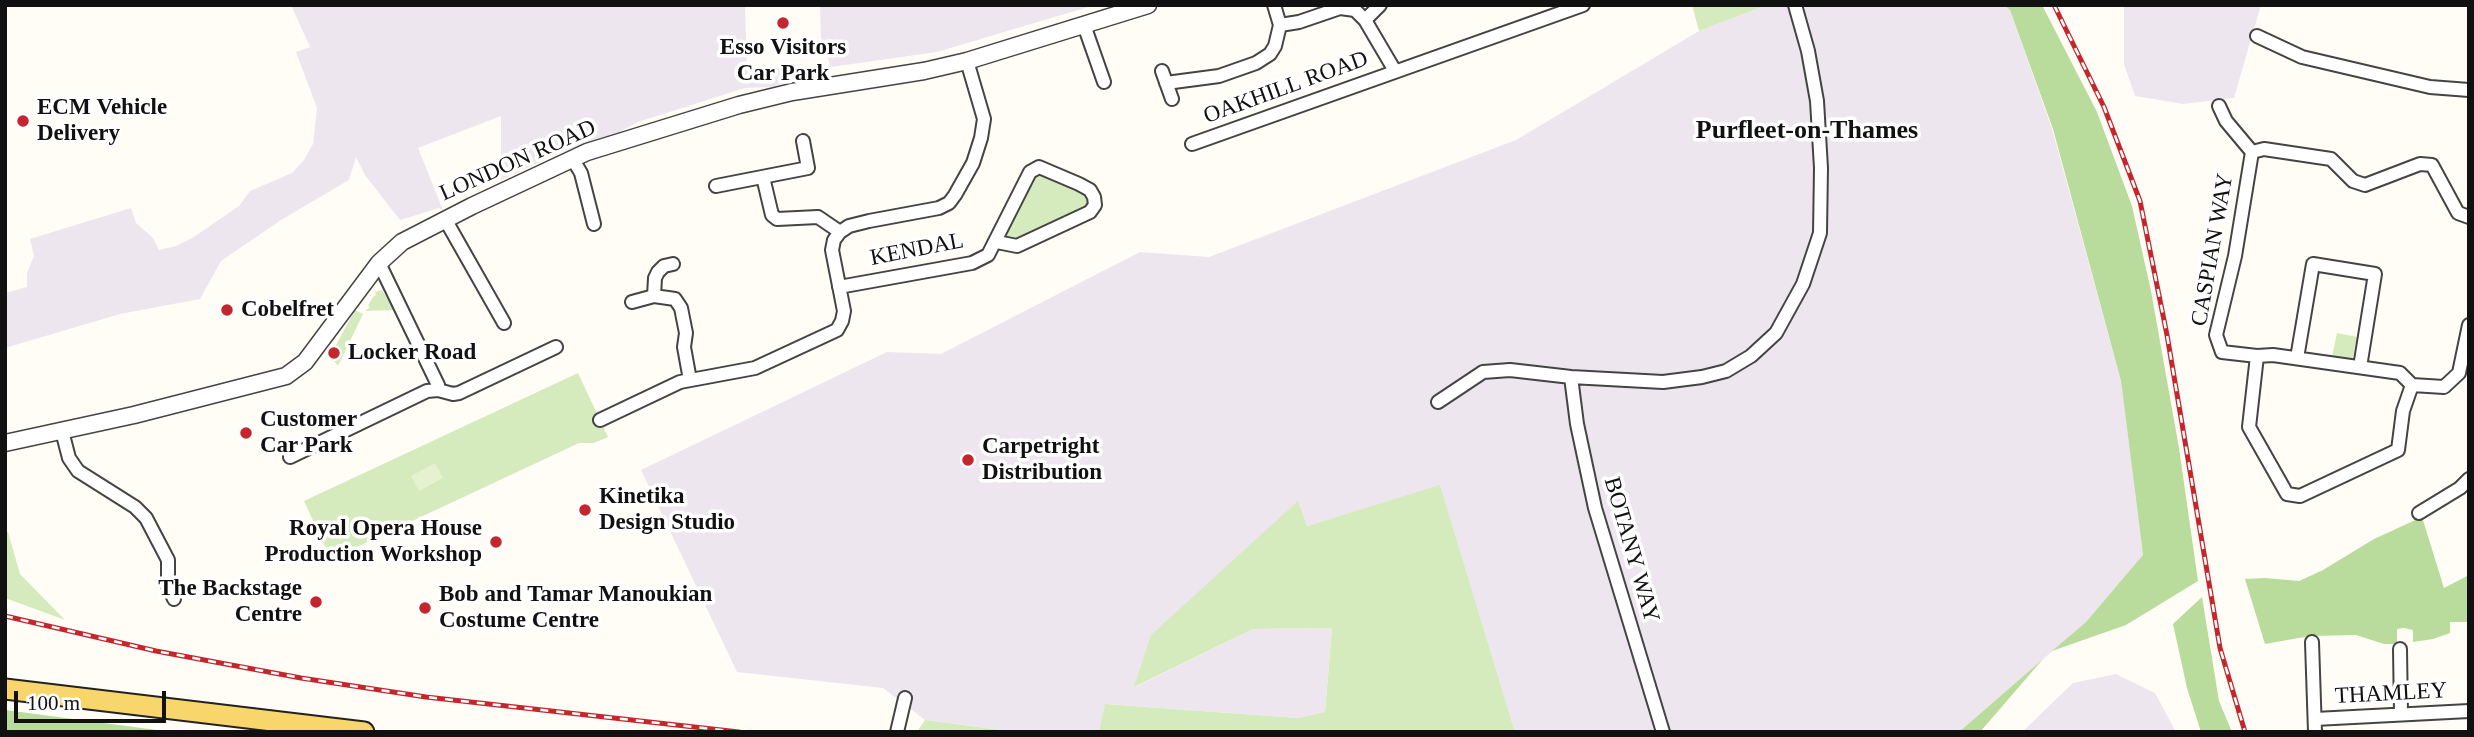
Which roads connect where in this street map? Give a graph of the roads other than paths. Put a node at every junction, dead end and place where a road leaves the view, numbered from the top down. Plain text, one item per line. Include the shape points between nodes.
1 (1148, 5) edge
2 (1273, 5) edge
3 (1380, 5) edge
4 (1583, 5) edge
5 (1795, 5) edge
6 (1365, 20) junction
7 (1084, 25) junction
8 (1280, 25) junction
9 (2258, 36) dead end
10 (967, 61) junction
11 (1395, 71) junction
12 (1104, 82) dead end
13 (2469, 90) edge
14 (1172, 99) dead end
15 (2219, 106) dead end
16 (803, 141) dead end
17 (1192, 144) dead end
18 (2252, 152) junction
19 (572, 158) junction
20 (763, 177) junction
21 (716, 186) dead end
22 (2469, 217) edge
23 (444, 219) junction
24 (594, 225) dead end
25 (840, 232) junction
26 (997, 242) junction
27 (379, 263) junction
28 (673, 264) dead end
29 (839, 287) junction
30 (654, 296) junction
31 (632, 302) dead end
32 (504, 323) dead end
33 (2469, 325) edge
34 (556, 347) dead end
35 (2257, 356) junction
36 (2297, 358) junction
37 (2360, 367) junction
38 (1571, 377) junction
39 (690, 380) junction
40 (2412, 385) junction
41 (438, 390) junction
42 (1438, 402) dead end
43 (600, 420) dead end
44 (62, 431) junction
45 (5, 443) edge
46 (290, 457) dead end
47 (2469, 480) edge
48 (2419, 513) dead end
49 (174, 599) dead end
50 (2312, 642) dead end
51 (2400, 649) dead end
52 (5, 690) edge
53 (905, 698) dead end
54 (2469, 711) edge
55 (2401, 715) junction
56 (2315, 725) edge
57 (897, 728) edge
58 (364, 732) edge
59 (1664, 732) edge

1 - 7 street, LONDON ROAD
2 - 8 street
3 - 6 street
4 - 11 street, OAKHILL ROAD
5 - 38 street via 1817,102 1820,233 1803,284 1776,333 1726,371 1702,377 1664,382
6 - 8 street via 1355,10 1340,8
6 - 11 street
7 - 10 street, LONDON ROAD
7 - 12 street
8 - 14 street via 1270,54 1255,63 1219,76 1164,77
9 - 13 street via 2302,57 2430,87
10 - 19 street, LONDON ROAD via 779,95
10 - 25 street via 984,119 979,148 955,195 939,208 869,221
11 - 17 street, OAKHILL ROAD
15 - 18 street
16 - 20 street via 808,168
18 - 22 street, CASPIAN WAY via 2264,149 2330,159 2353,181 2365,185 2420,164 2432,164 2458,213
18 - 35 street, CASPIAN WAY via 2216,335 2222,352
19 - 23 street, LONDON ROAD
19 - 24 street via 581,173
20 - 21 street
20 - 25 street via 777,219 818,217
23 - 27 street, LONDON ROAD via 402,242
23 - 32 street
25 - 29 street via 832,250
26 - 26 street, KENDAL via 1030,172 1039,167 1079,184 1094,197 1090,212 1017,246
26 - 29 street, KENDAL via 988,255 972,263
27 - 41 street
27 - 44 street, LONDON ROAD via 305,362 286,376
28 - 30 street via 664,266 654,278
29 - 39 street via 844,311 837,330 755,368
30 - 31 street
30 - 39 street via 675,299 681,308
33 - 40 street via 2459,373 2444,387
34 - 41 street via 459,393
35 - 36 street
35 - 40 street via 2249,427 2287,494 2300,496 2398,450
36 - 37 street
36 - 37 street via 2313,264 2375,274
37 - 40 street via 2400,373
38 - 42 street via 1510,370 1483,372
38 - 59 street, BOTANY WAY via 1595,508
39 - 43 street
41 - 46 street via 427,391
44 - 45 street, LONDON ROAD
44 - 49 street via 69,458 78,471 146,518 168,560 167,583
47 - 48 street
50 - 56 street
51 - 55 street
52 - 58 main road
53 - 57 street
54 - 55 street, THAMLEY
55 - 56 street, THAMLEY

